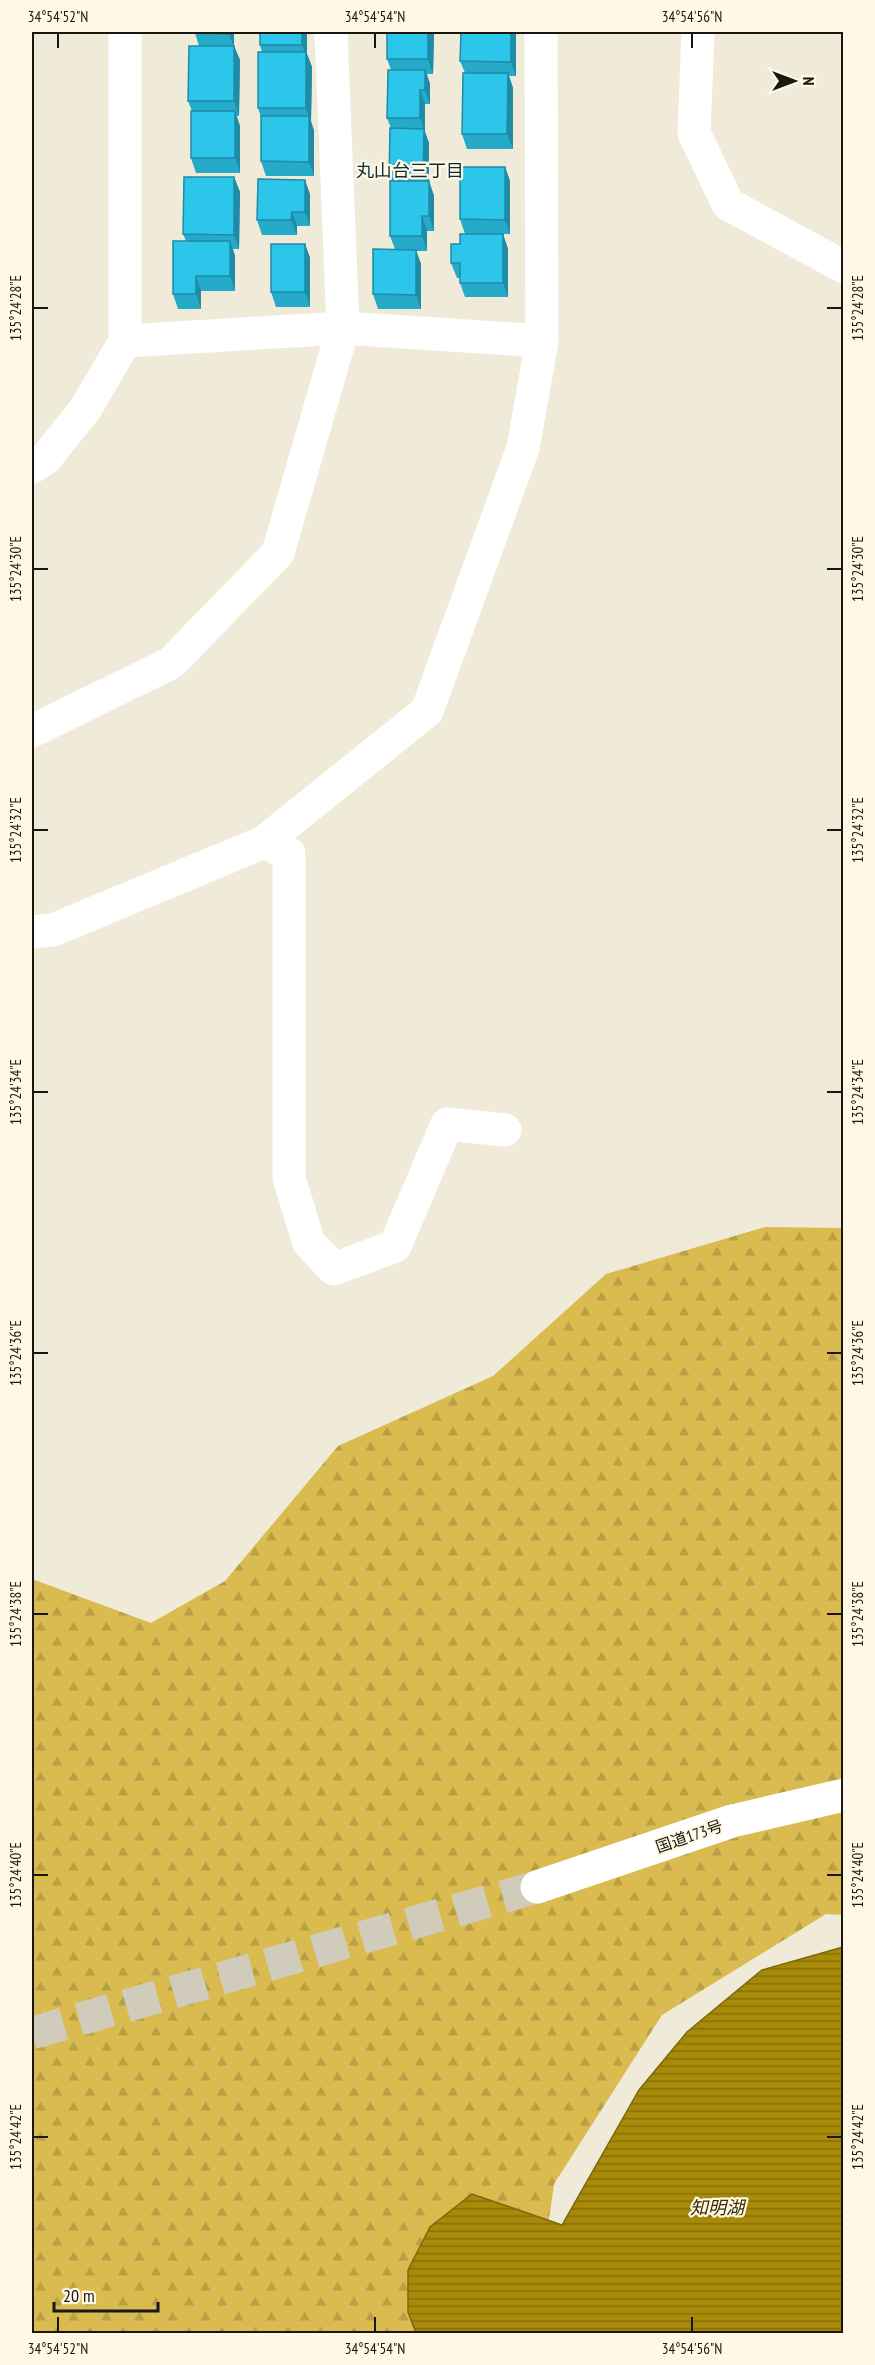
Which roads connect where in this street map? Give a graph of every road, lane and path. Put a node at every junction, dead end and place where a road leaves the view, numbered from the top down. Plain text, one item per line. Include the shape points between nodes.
1 (125, 32) edge
2 (331, 32) edge
3 (541, 32) edge
4 (698, 32) edge
5 (843, 267) edge
6 (343, 328) junction
7 (125, 341) junction
8 (542, 341) junction
9 (32, 467) edge
10 (32, 730) edge
11 (264, 842) junction
12 (32, 932) edge
13 (505, 1130) dead end
14 (843, 1795) edge
15 (537, 1887) tunnel mouth

1 - 7 main road
2 - 6 main road
3 - 8 main road
4 - 5 main road via 693,133 728,204
6 - 7 main road
6 - 8 main road
6 - 10 main road via 278,553 171,663
7 - 9 main road via 86,408 45,458
8 - 11 main road via 523,448 428,711
11 - 12 main road via 53,930
11 - 13 main road via 289,854 289,1178 309,1243 334,1269 396,1246 447,1124
14 - 15 main road, 国道173号 via 732,1821

